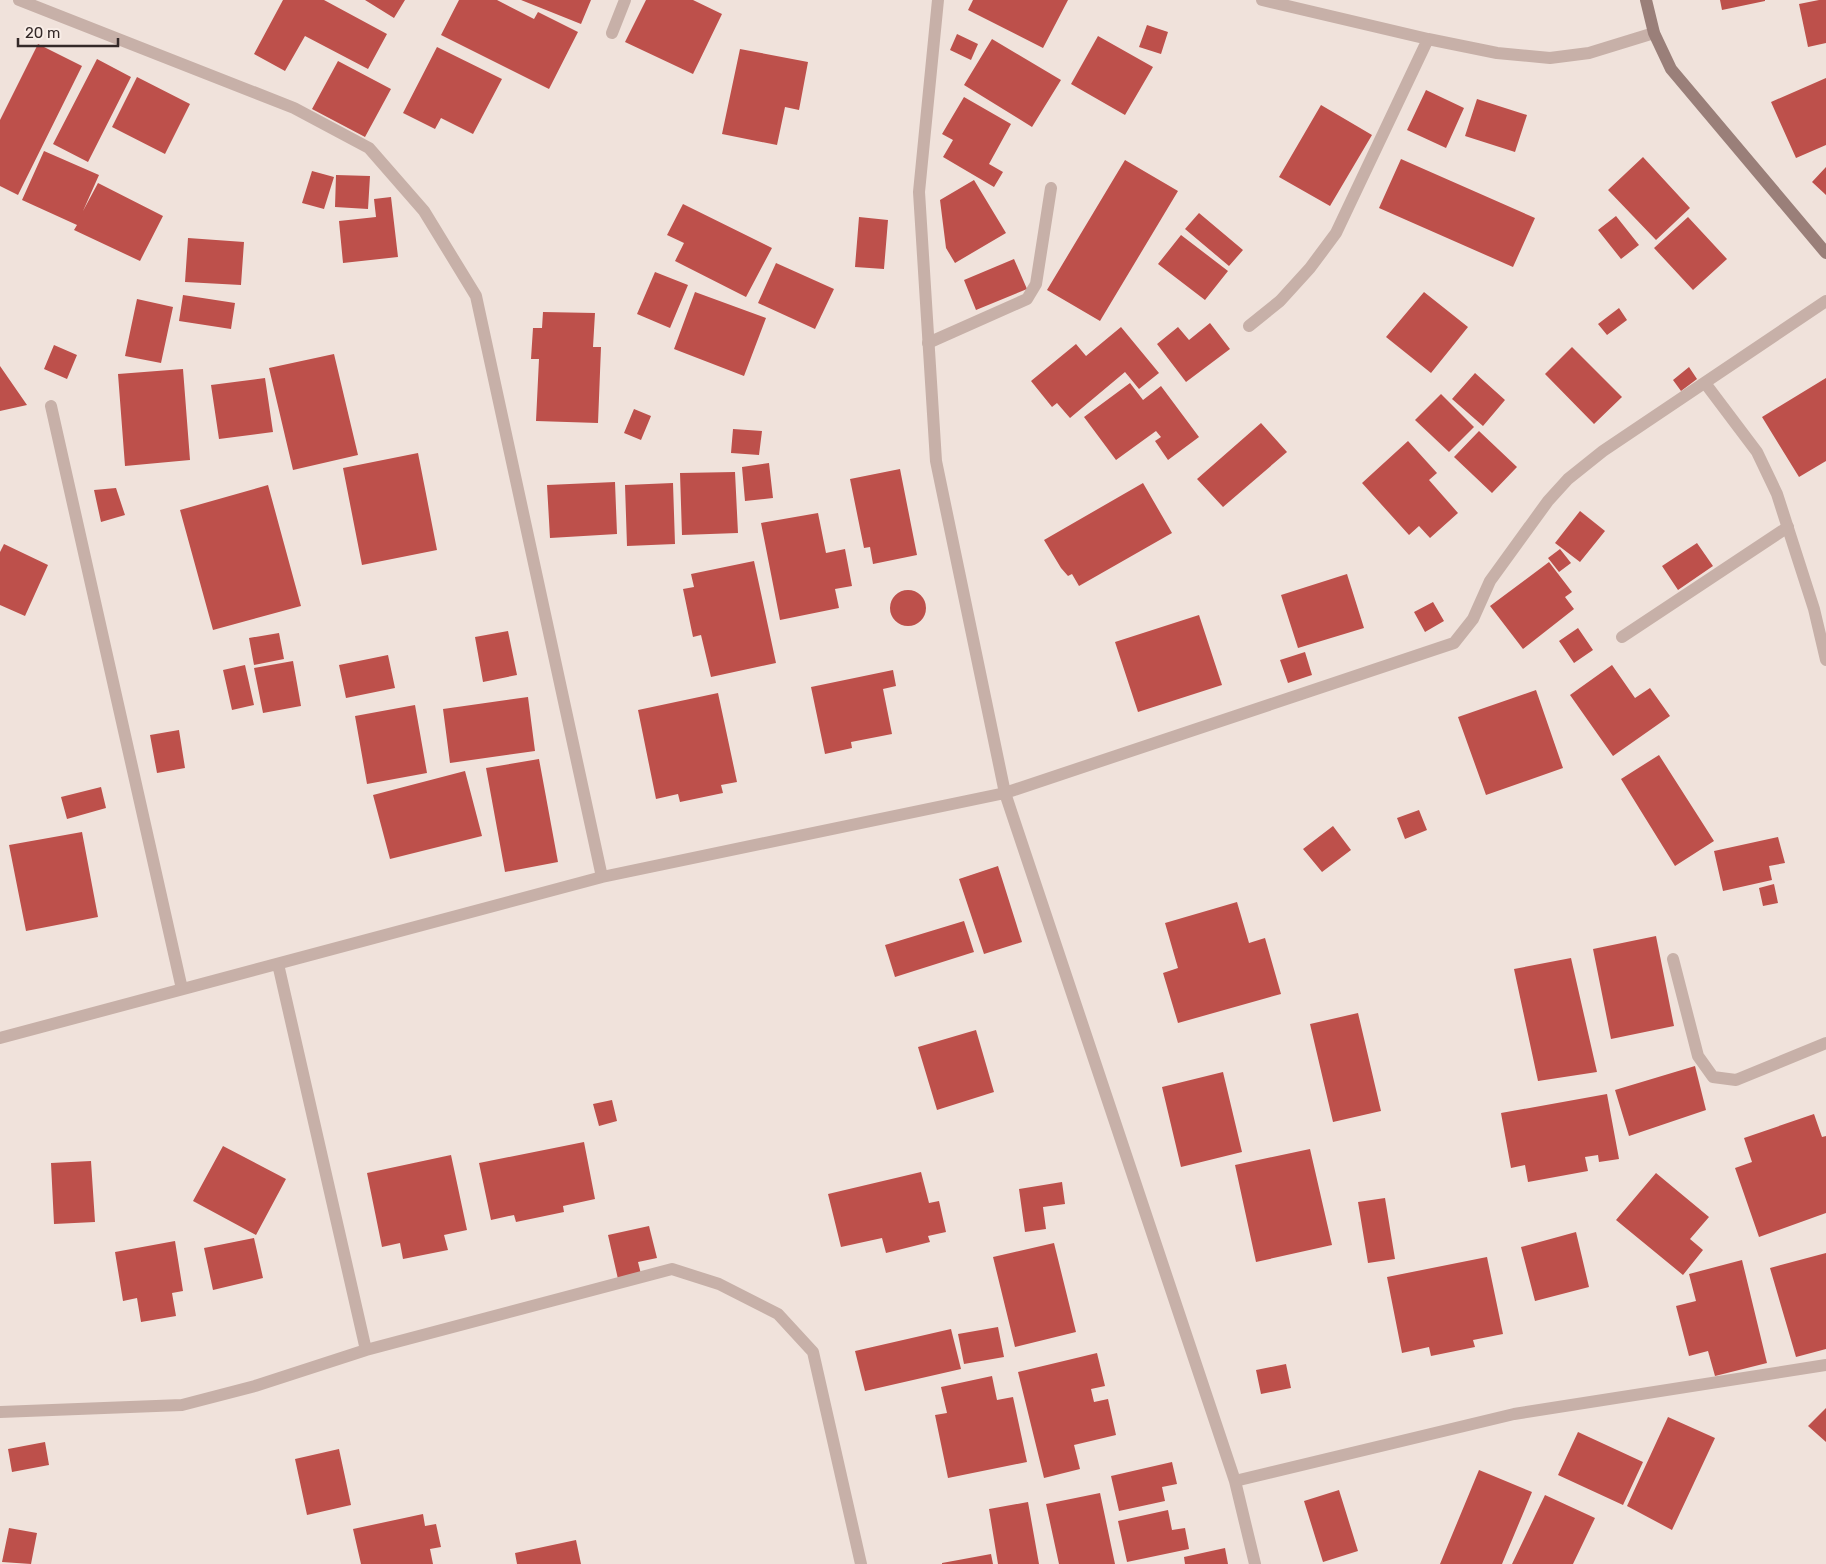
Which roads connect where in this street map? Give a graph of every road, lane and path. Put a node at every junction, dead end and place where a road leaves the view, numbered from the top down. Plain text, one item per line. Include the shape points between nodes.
1 (19, 0) edge
2 (625, 0) edge
3 (938, 0) edge
4 (1262, 0) edge
5 (1646, 0) edge
6 (1654, 33) junction
7 (612, 34) dead end
8 (1428, 39) junction
9 (1052, 188) dead end
10 (1826, 253) edge
11 (1826, 301) edge
12 (1249, 326) dead end
13 (928, 343) junction
14 (1705, 383) junction
15 (51, 406) dead end
16 (1788, 527) junction
17 (1622, 637) dead end
18 (1826, 660) edge
19 (1005, 793) junction
20 (602, 877) junction
21 (1672, 959) dead end
22 (278, 964) junction
23 (182, 989) junction
24 (0, 1038) edge
25 (1826, 1043) edge
26 (366, 1350) junction
27 (1826, 1365) edge
28 (0, 1412) edge
29 (1235, 1481) junction
30 (861, 1564) edge
31 (1255, 1564) edge

1 - 20 street via 294,108 369,148 424,211 476,296
2 - 7 street
3 - 13 street via 919,192
4 - 8 street
5 - 6 street
6 - 8 street via 1589,53 1550,58 1497,53
6 - 10 street via 1671,69
8 - 12 street via 1336,233 1280,301
9 - 13 street via 1036,284 1027,299
11 - 14 street
13 - 19 street via 936,461
14 - 16 street via 1757,452
14 - 19 street via 1603,451 1568,479 1548,501 1490,581 1473,619 1454,643
15 - 23 street
16 - 17 street
16 - 18 street
19 - 20 street
19 - 29 street
20 - 22 street
21 - 25 street via 1698,1056 1713,1077 1736,1080
22 - 23 street
22 - 26 street
23 - 24 street
26 - 28 street via 255,1386 182,1405
26 - 30 street via 672,1269 719,1284 778,1314 812,1352
27 - 29 street via 1514,1414
29 - 31 street

